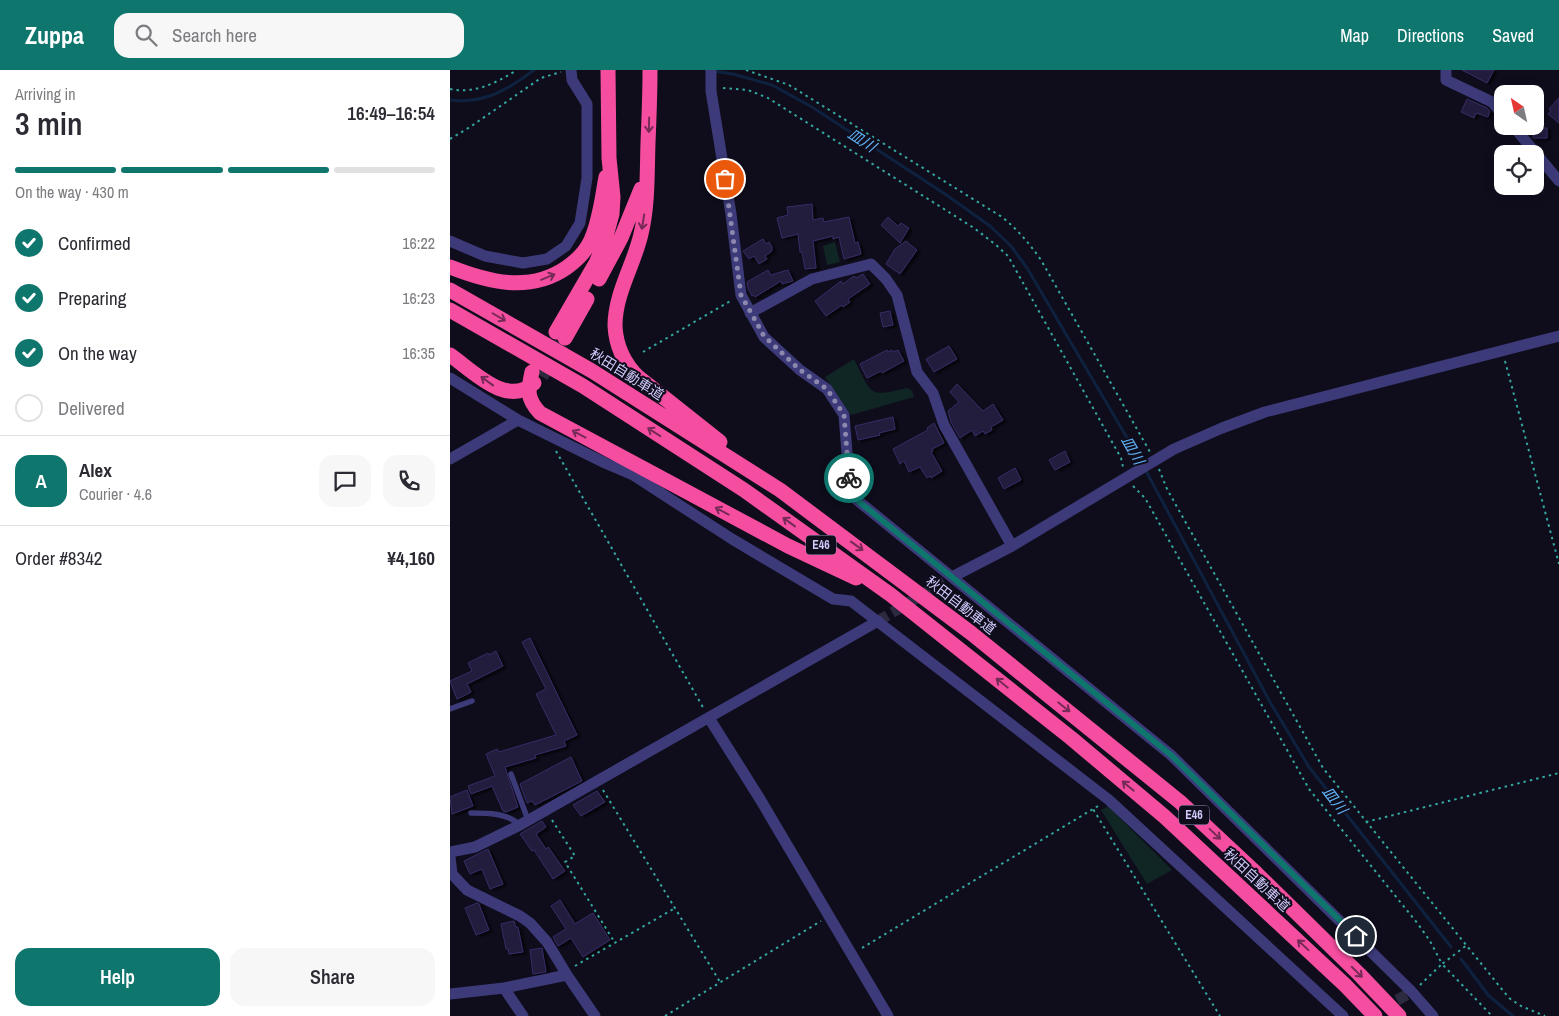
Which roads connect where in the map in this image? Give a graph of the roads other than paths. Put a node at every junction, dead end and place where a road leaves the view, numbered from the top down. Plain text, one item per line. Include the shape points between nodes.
1 (570, 70) edge
2 (608, 70) edge
3 (1446, 70) edge
4 (650, 73) edge
5 (711, 74) edge
6 (1494, 104) edge
7 (1521, 135) edge
8 (609, 158) junction
9 (647, 174) junction
10 (1559, 180) edge
11 (450, 241) edge
12 (450, 267) edge
13 (450, 290) edge
14 (450, 310) edge
15 (750, 313) junction
16 (1559, 336) edge
17 (450, 354) edge
18 (537, 374) tunnel mouth
19 (450, 378) edge
20 (528, 388) junction
21 (518, 420) junction
22 (450, 459) edge
23 (780, 490) junction
24 (1012, 546) junction
25 (952, 577) junction
26 (891, 595) junction
27 (878, 621) junction
28 (472, 701) dead end
29 (450, 709) edge
30 (709, 718) junction
31 (511, 774) dead end
32 (471, 813) dead end
33 (524, 822) junction
34 (450, 852) edge
35 (450, 857) edge
36 (566, 973) junction
37 (504, 988) junction
38 (450, 994) edge
39 (523, 1016) edge
40 (595, 1016) edge
41 (888, 1016) edge
42 (1344, 1016) edge
43 (1375, 1016) edge
44 (1399, 1016) edge
45 (1433, 1016) edge

1 - 11 street via 572,80 587,104 587,178 580,224 566,246 547,259 522,263 485,256
2 - 8 highway
3 - 6 street via 1446,80
4 -> 9 highway
5 - 15 street via 741,295
7 - 10 street
8 - 9 highway via 612,214 603,247 560,335 621,238
12 -> 8 highway via 509,284 546,279 572,264 591,241 598,223
9 -> 23 highway via 641,236 616,311 615,327 622,356 638,377
13 -> 23 highway, 秋田自動車道 / E46 via 592,371
26 -> 14 highway, 秋田自動車道 / E46 via 744,490 583,386
15 - 24 street via 812,279 870,264 886,278 897,295 917,372 933,393 944,425
15 - 25 street via 764,336 800,370 827,389 844,415 849,478 857,500
16 - 24 street via 1265,412 1222,428 1174,449
20 -> 17 highway via 504,391
18 - 20 highway
19 - 21 street
26 -> 20 highway via 788,546 540,413 533,405
21 - 22 street
21 - 27 street via 633,475 732,539 833,599 851,601
23 -> 44 highway, 秋田自動車道 / E46 via 972,632 1180,802
24 - 25 street
25 - 45 street via 1171,755
43 -> 26 highway, 秋田自動車道 / E46 via 1165,818 1071,738
27 - 30 street
27 - 42 street via 1109,800
28 - 29 lane
30 - 33 street
30 - 41 street
31 - 33 lane
32 - 33 lane
33 - 34 street via 475,848
35 - 36 street via 452,874 458,882 530,923 547,942
36 - 37 street
36 - 40 street
37 - 38 street
37 - 39 street

